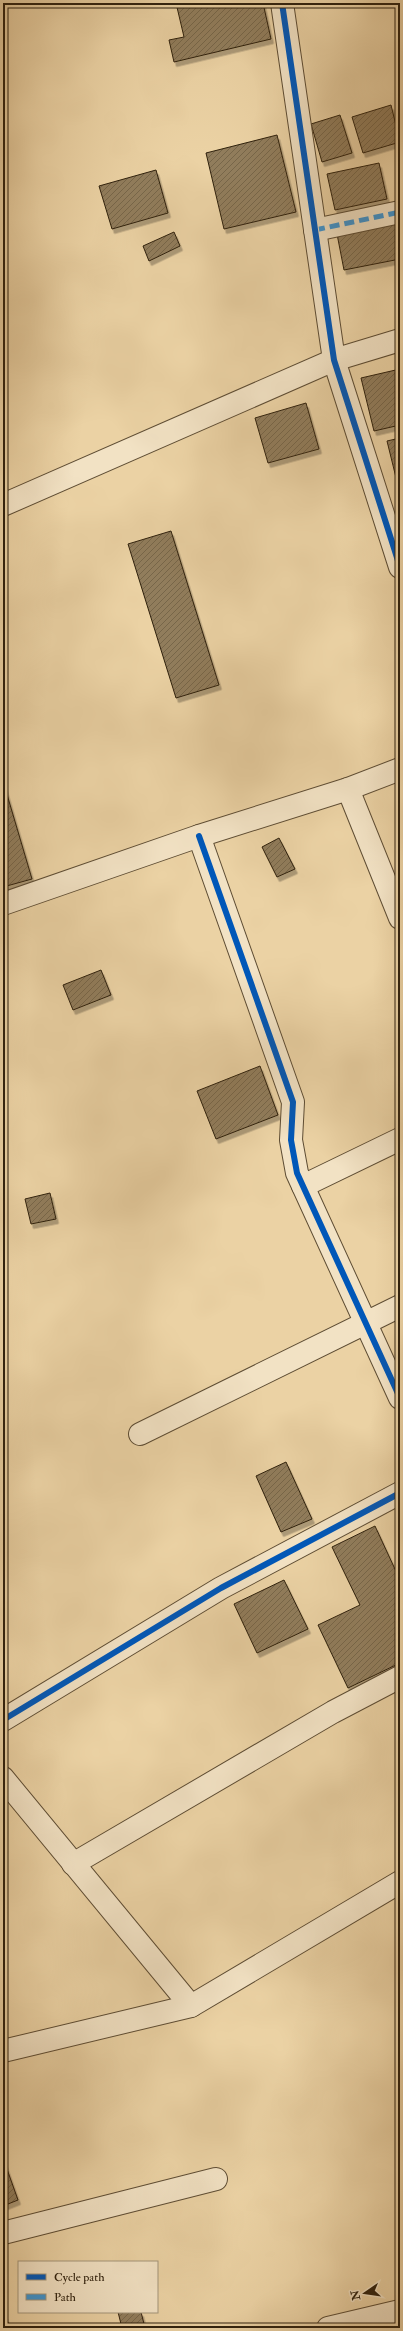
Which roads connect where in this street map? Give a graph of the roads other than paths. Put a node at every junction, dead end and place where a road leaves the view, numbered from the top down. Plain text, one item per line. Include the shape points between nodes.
1 (282, 3) edge
2 (400, 212) edge
3 (315, 230) junction
4 (400, 340) edge
5 (334, 360) junction
6 (3, 505) edge
7 (400, 567) edge
8 (400, 769) edge
9 (348, 789) junction
10 (199, 836) junction
11 (3, 904) edge
12 (400, 918) edge
13 (400, 1139) edge
14 (303, 1186) junction
15 (400, 1306) edge
16 (366, 1323) junction
17 (400, 1398) edge
18 (140, 1434) dead end
19 (400, 1493) edge
20 (400, 1677) edge
21 (3, 1720) edge
22 (3, 1778) edge
23 (73, 1864) junction
24 (400, 1882) edge
25 (191, 2006) junction
26 (3, 2051) edge
27 (216, 2179) dead end
28 (3, 2232) edge
29 (400, 2311) edge
30 (328, 2328) edge

1 - 3 street
2 - 3 street
3 - 5 street
4 - 5 street
5 - 6 street
5 - 7 street
8 - 9 street
9 - 10 street
9 - 12 street
10 - 11 street
10 - 14 street via 293,1102 291,1140 297,1173
13 - 14 street
14 - 16 street
15 - 16 street
16 - 17 street
16 - 18 street
19 - 21 street via 221,1588
20 - 23 street via 333,1712
22 - 23 street
23 - 25 street
24 - 25 street
25 - 26 street
27 - 28 street
29 - 30 street

